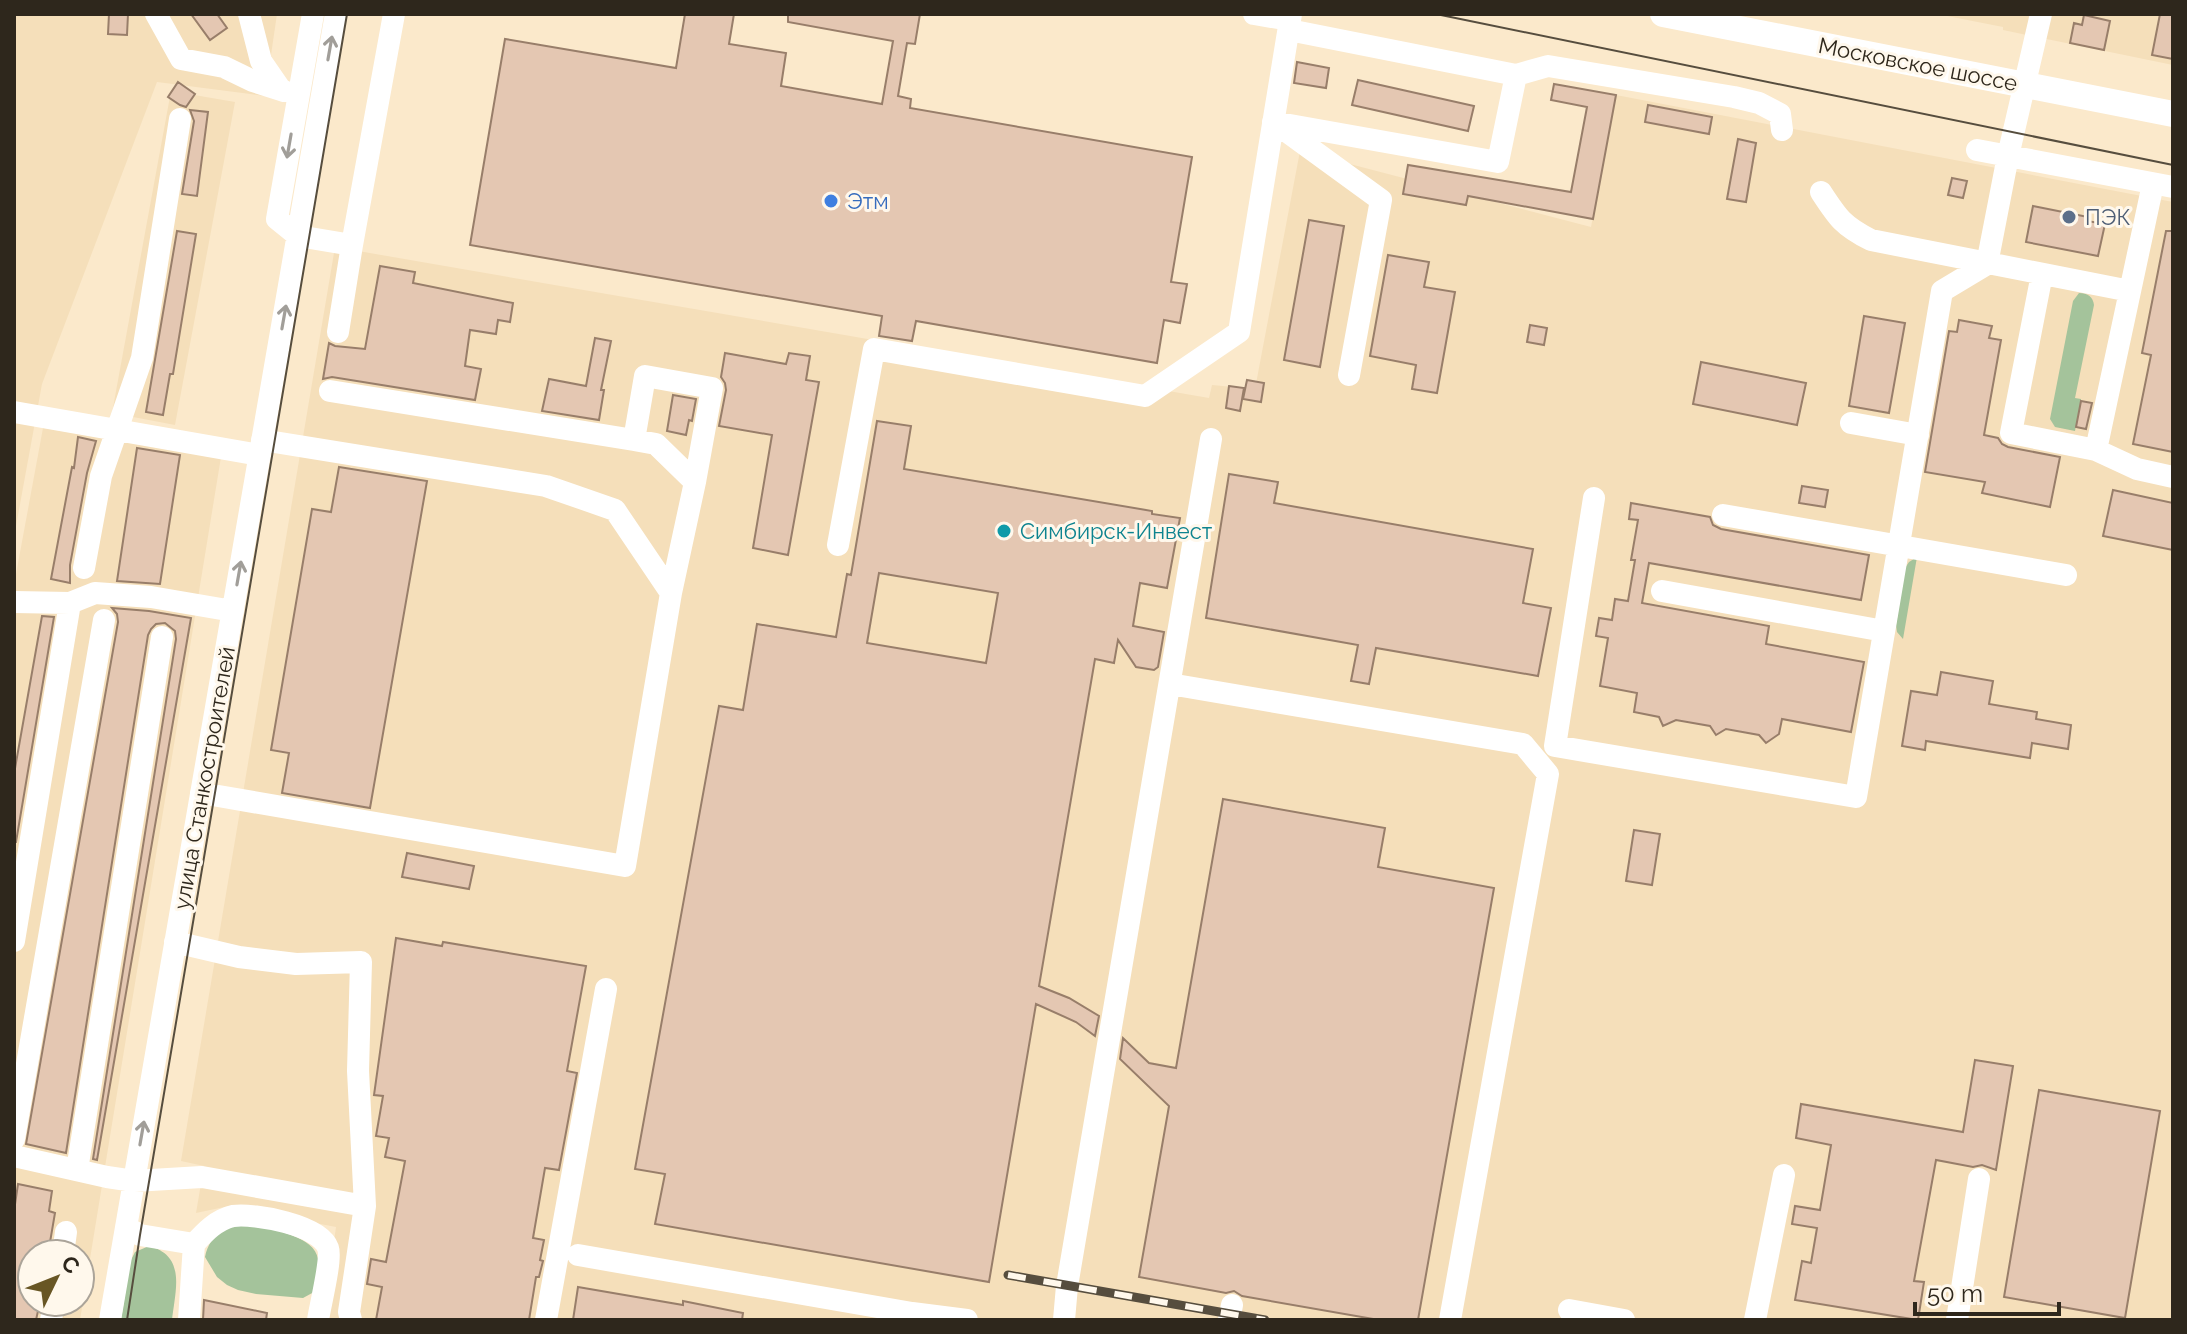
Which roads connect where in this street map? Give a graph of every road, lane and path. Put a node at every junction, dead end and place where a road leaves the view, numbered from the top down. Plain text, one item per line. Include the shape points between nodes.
1 (156, 14) edge
2 (249, 14) edge
3 (313, 14) edge
4 (336, 14) edge
5 (394, 14) edge
6 (1254, 14) edge
7 (1663, 14) edge
8 (2041, 14) edge
9 (1290, 22) edge
10 (1516, 75) junction
11 (2025, 85) junction
12 (290, 92) junction
13 (2173, 114) edge
14 (180, 119) dead end
15 (1273, 122) junction
16 (1782, 130) dead end
17 (1977, 150) dead end
18 (2008, 156) junction
19 (2163, 186) edge
20 (1821, 192) dead end
21 (298, 236) junction
22 (352, 245) junction
23 (1987, 264) junction
24 (2042, 274) junction
25 (2130, 291) junction
26 (338, 332) dead end
27 (1349, 375) dead end
28 (330, 391) dead end
29 (14, 412) edge
30 (1851, 423) dead end
31 (118, 429) junction
32 (1918, 435) junction
33 (1211, 439) dead end
34 (634, 440) junction
35 (261, 447) junction
36 (2096, 450) junction
37 (2173, 477) edge
38 (695, 482) junction
39 (1594, 498) dead end
40 (1723, 515) dead end
41 (838, 545) dead end
42 (1899, 546) junction
43 (84, 568) dead end
44 (2066, 575) dead end
45 (1662, 591) dead end
46 (671, 593) junction
47 (14, 602) edge
48 (70, 603) junction
49 (233, 611) junction
50 (65, 631) junction
51 (1884, 631) junction
52 (162, 637) dead end
53 (1170, 684) junction
54 (201, 793) junction
55 (14, 941) edge
56 (175, 942) junction
57 (606, 989) dead end
58 (14, 1139) edge
59 (14, 1156) edge
60 (77, 1170) junction
61 (1784, 1175) dead end
62 (1979, 1179) dead end
63 (134, 1181) junction
64 (365, 1206) junction
65 (126, 1227) junction
66 (194, 1244) junction
67 (578, 1255) dead end
68 (1569, 1310) dead end
69 (909, 1316) edge
70 (110, 1320) edge
71 (189, 1320) edge
72 (318, 1320) edge
73 (351, 1320) edge
74 (546, 1320) edge
75 (967, 1320) edge
76 (1064, 1320) edge
77 (1450, 1320) edge
78 (1624, 1320) edge
79 (1755, 1320) edge
80 (1957, 1320) edge

1 - 12 street via 181,59 224,67
2 - 12 street via 261,61
3 - 12 street
21 -> 4 street, улица Станкостроителей
5 - 22 street
6 - 9 street
7 - 11 main road, Московское шоссе
8 - 11 street
9 - 10 street
9 - 15 street
10 - 15 street via 1498,162
10 - 16 street via 1548,66 1734,97 1780,114
11 - 13 main road, Московское шоссе
11 - 18 street
12 -> 21 street via 277,219
14 - 31 street via 142,358
15 - 27 street via 1381,200
15 - 41 street via 1239,332 1145,396 874,349
17 - 18 street
18 - 19 street
18 - 23 street
19 - 25 street
20 - 23 street via 1849,230 1871,240
21 - 22 street
35 -> 21 street, улица Станкостроителей
22 - 26 street
23 - 24 street
23 - 32 street via 1942,291
24 - 25 street
24 - 36 street via 2011,433
25 - 36 street
28 - 34 street
29 - 31 street
30 - 32 street
31 - 35 street
31 - 43 street via 101,476
32 - 42 street
33 - 53 street
34 - 38 street via 656,444
34 - 38 street via 645,376 712,388
35 - 46 street via 546,486 615,510
49 -> 35 street, улица Станкостроителей
36 - 37 street via 2137,469
38 - 46 street
39 - 51 street via 1555,746 1856,797
40 - 42 street
42 - 44 street
42 - 51 street
45 - 51 street
46 - 54 street via 625,866
47 - 48 street
48 - 49 street via 95,593
48 - 50 street
49 - 54 street, улица Станкостроителей
50 - 55 street
50 - 58 street via 102,628
52 - 60 street
53 - 76 street
53 - 77 street via 1523,744 1548,774
54 - 56 street, улица Станкостроителей
63 -> 56 street, улица Станкостроителей
56 - 64 street via 296,964 361,962 358,1071
57 - 74 street
59 - 60 street
60 - 63 street
61 - 79 street
62 - 80 street
63 - 64 street via 202,1177
63 - 65 street, улица Станкостроителей
64 - 73 street
65 - 66 street via 140,1235
65 - 70 street, улица Станкостроителей
66 - 71 street
66 - 72 street via 209,1228 233,1216 313,1231 330,1251
67 - 69 street
68 - 78 street
69 - 75 street

